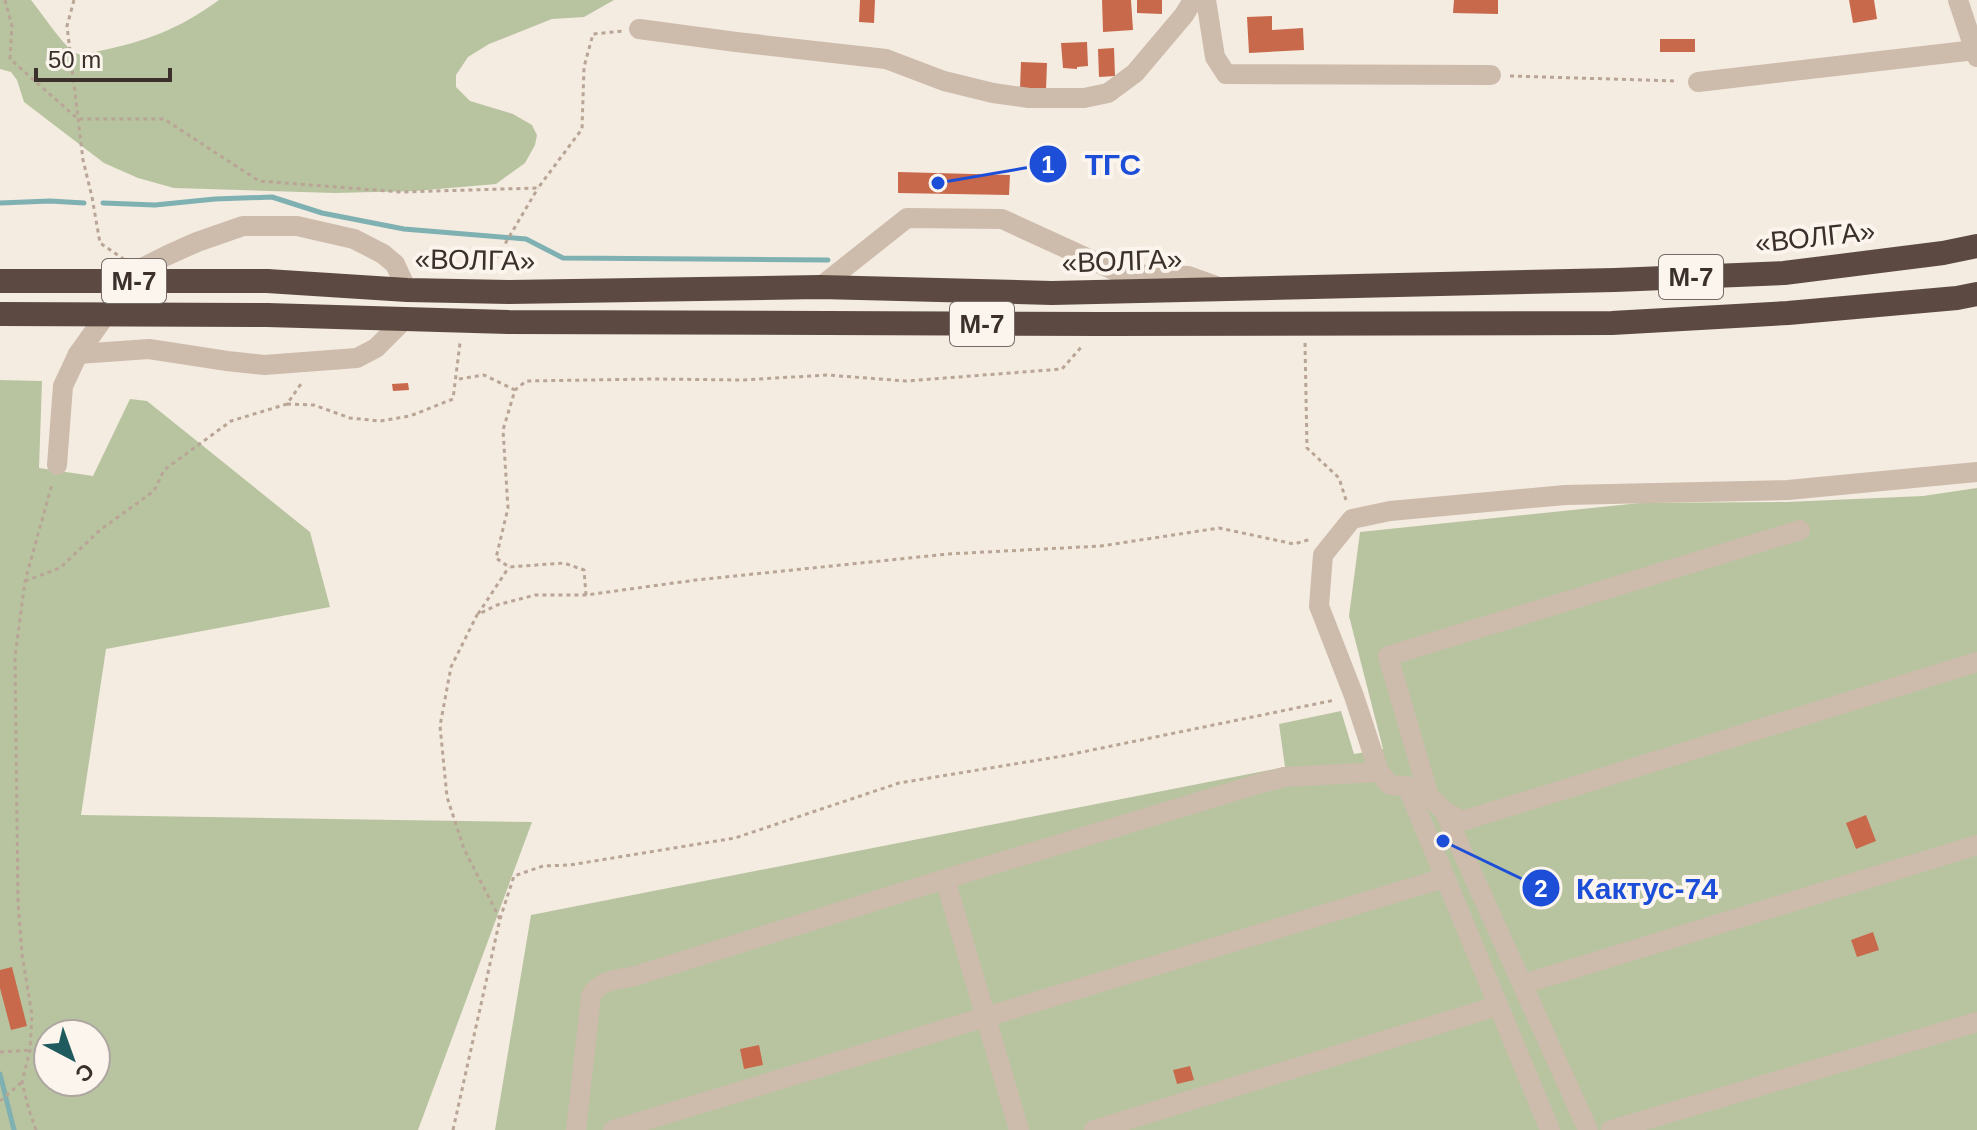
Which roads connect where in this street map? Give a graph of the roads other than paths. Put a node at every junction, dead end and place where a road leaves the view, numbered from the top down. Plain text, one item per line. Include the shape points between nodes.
1 (1193, 0) edge
2 (1206, 0) edge
3 (1958, 0) edge
4 (639, 29) road end
5 (1976, 53) edge
6 (1491, 75) road end
7 (1698, 82) road end
8 (1977, 246) edge
9 (0, 281) edge
10 (820, 287) junction
11 (1223, 288) junction
12 (407, 290) junction
13 (1977, 294) edge
14 (0, 314) edge
15 (404, 320) junction
16 (78, 354) junction
17 (57, 465) road end
18 (1977, 472) edge
19 (1800, 530) dead end
20 (1977, 662) edge
21 (1379, 772) junction
22 (1407, 786) junction
23 (1428, 793) junction
24 (1444, 811) junction
25 (1977, 845) edge
26 (1444, 878) junction
27 (945, 879) junction
28 (1523, 984) junction
29 (1497, 1006) junction
30 (986, 1017) junction
31 (1977, 1022) edge
32 (576, 1130) edge
33 (613, 1130) edge
34 (1019, 1130) edge
35 (1094, 1130) edge
36 (1550, 1130) edge
37 (1588, 1130) edge
38 (1611, 1130) edge

1 - 4 street via 1135,73 1108,93 1084,98 1017,97 944,81 886,59
2 - 6 street via 1215,57 1226,74
3 - 5 street
5 - 7 street
8 - 11 highway, «ВОЛГА» / М-7 via 1784,273
9 - 12 highway, «ВОЛГА» / М-7, bridge via 267,281
10 - 11 highway, «ВОЛГА» / М-7 via 1052,293
10 - 11 street via 907,218 922,218 1002,219 1122,274 1188,276
10 - 12 highway, «ВОЛГА» / М-7
12 - 16 street via 395,264 354,239 297,226 243,226 138,270
13 - 15 highway, М-7 via 1804,312 1612,323
14 - 15 highway, М-7, bridge
15 - 16 street via 376,348 357,358 264,365 149,349
16 - 17 street via 63,386
18 - 21 street via 1788,490 1565,495 1390,511 1347,525 1323,555 1319,606
19 - 23 street via 1388,656
20 - 24 street via 1462,821
21 - 22 street via 1390,785
21 - 27 street via 1284,777
22 - 23 street
22 - 26 street
23 - 24 street
24 - 28 street
25 - 28 street
26 - 29 street
26 - 30 street
27 - 30 street
27 - 32 street via 602,982 591,996
28 - 37 street
29 - 35 street
29 - 36 street
30 - 33 street
30 - 34 street
31 - 38 street

